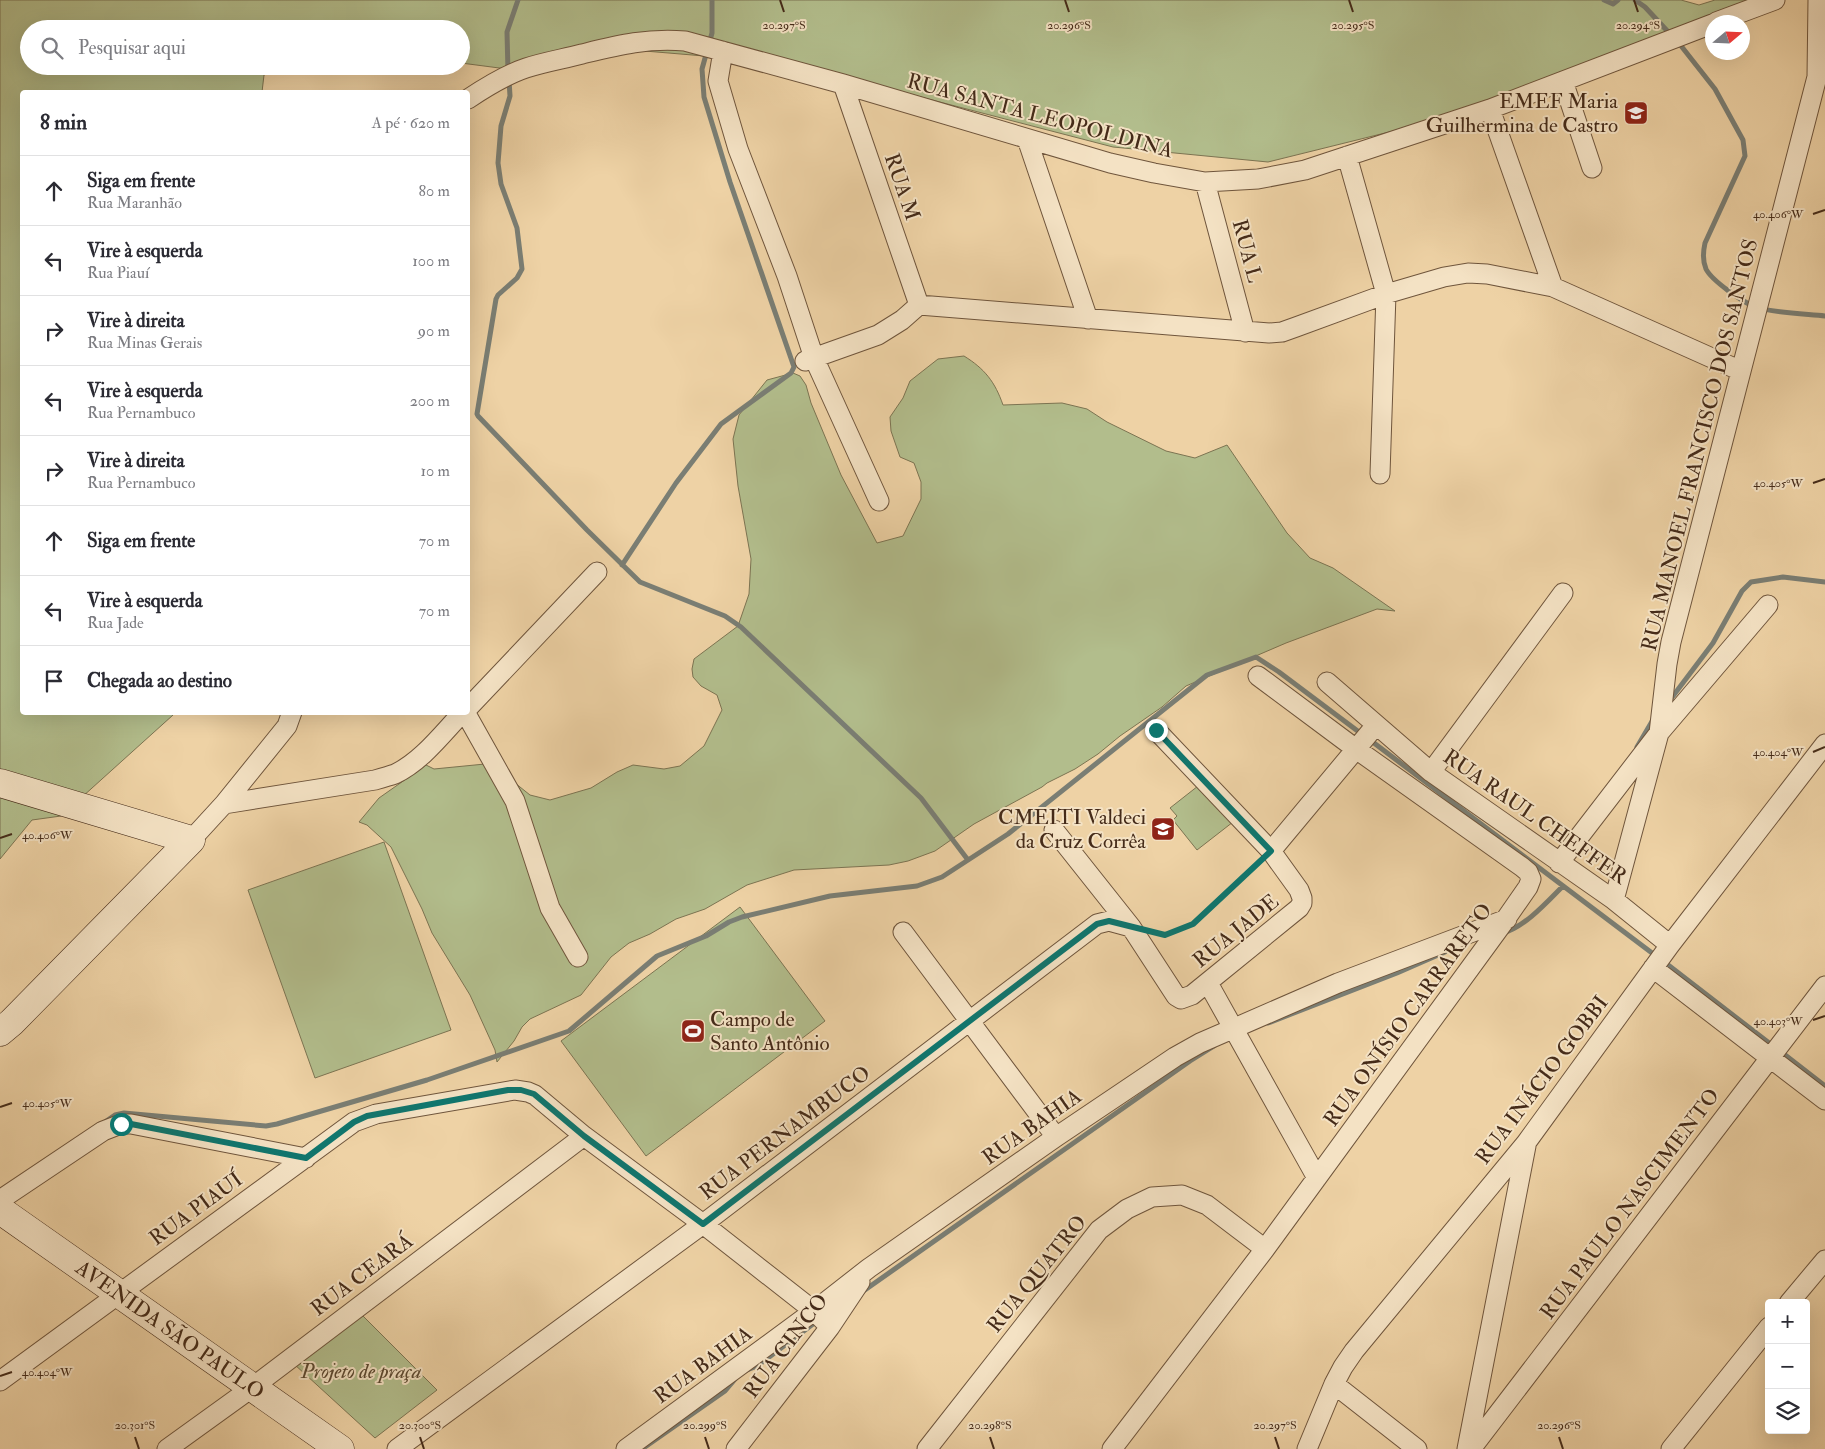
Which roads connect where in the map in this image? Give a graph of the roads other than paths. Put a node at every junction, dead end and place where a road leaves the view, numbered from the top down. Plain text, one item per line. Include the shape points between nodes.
1 (1775, 0) edge
2 (1818, 0) edge
3 (1735, 15) edge
4 (1705, 27) edge
5 (723, 51) junction
6 (1821, 78) edge
7 (1563, 81) junction
8 (843, 84) junction
9 (470, 98) edge
10 (1490, 109) junction
11 (1027, 139) junction
12 (1347, 156) junction
13 (1592, 168) dead end
14 (1205, 182) junction
15 (1553, 288) junction
16 (1386, 294) junction
17 (919, 305) junction
18 (1088, 319) junction
19 (1245, 332) junction
20 (809, 360) junction
21 (1741, 371) junction
22 (1380, 474) dead end
23 (879, 500) dead end
24 (597, 572) dead end
25 (1563, 593) dead end
26 (1768, 606) dead end
27 (1258, 676) dead end
28 (1327, 682) dead end
29 (470, 706) edge
30 (291, 715) edge
31 (461, 715) edge
32 (466, 715) edge
33 (1660, 727) junction
34 (1156, 730) dead end
35 (1365, 738) junction
36 (1825, 744) edge
37 (1431, 772) junction
38 (0, 783) edge
39 (224, 804) junction
40 (1054, 830) dead end
41 (191, 840) junction
42 (1271, 851) junction
43 (1552, 858) junction
44 (1614, 900) junction
45 (1505, 921) junction
46 (1130, 927) junction
47 (903, 932) dead end
48 (1670, 945) junction
49 (578, 957) dead end
50 (1653, 968) junction
51 (1208, 982) junction
52 (1825, 986) edge
53 (969, 1020) junction
54 (1233, 1029) junction
55 (0, 1032) edge
56 (1770, 1058) junction
57 (1825, 1100) edge
58 (584, 1136) junction
59 (1056, 1137) junction
60 (1526, 1143) junction
61 (306, 1158) junction
62 (1317, 1178) junction
63 (0, 1200) edge
64 (0, 1210) edge
65 (703, 1224) junction
66 (1265, 1249) junction
67 (1825, 1260) edge
68 (870, 1268) junction
69 (119, 1292) junction
70 (1792, 1299) edge
71 (814, 1311) junction
72 (830, 1327) junction
73 (1765, 1332) edge
74 (0, 1381) edge
75 (1334, 1384) junction
76 (253, 1387) junction
77 (166, 1449) edge
78 (340, 1449) edge
79 (397, 1449) edge
80 (626, 1449) edge
81 (736, 1449) edge
82 (927, 1449) edge
83 (1112, 1449) edge
84 (1307, 1449) edge
85 (1417, 1449) edge
86 (1467, 1449) edge
87 (1471, 1449) edge
88 (1671, 1449) edge

1 - 3 street
2 - 6 street, RUA MANOEL FRANCISCO DOS SANTOS
4 - 7 street, RUA SANTA LEOPOLDINA
5 - 8 street, RUA SANTA LEOPOLDINA
5 - 9 street, RUA SANTA LEOPOLDINA via 685,41 634,42 524,69
5 - 20 street via 718,81 738,149 787,276
6 - 21 street, RUA MANOEL FRANCISCO DOS SANTOS
7 - 10 street, RUA SANTA LEOPOLDINA
7 - 13 street
8 - 11 street, RUA SANTA LEOPOLDINA
8 - 17 street, RUA M
10 - 12 street, RUA SANTA LEOPOLDINA
10 - 15 street
11 - 14 street, RUA SANTA LEOPOLDINA via 1128,167
11 - 18 street
12 - 14 street, RUA SANTA LEOPOLDINA via 1305,170 1258,179
12 - 16 street
14 - 19 street, RUA L
15 - 16 street via 1468,273
15 - 21 street
16 - 19 street via 1282,332
16 - 22 street
17 - 18 street
17 - 20 street via 878,335
18 - 19 street
20 - 23 street
21 - 33 street, RUA MANOEL FRANCISCO DOS SANTOS via 1671,642
24 - 29 street
25 - 37 street
26 - 33 street
27 - 35 street, RUA ONÍSIO CARRARETO
28 - 35 street
30 - 39 street via 287,726
31 - 39 street via 426,752 394,774 376,780
32 - 49 street via 515,800 550,908
33 - 43 street
33 - 44 street, RUA MANOEL FRANCISCO DOS SANTOS
34 - 42 street, RUA JADE
35 - 37 street, RUA RAUL CHEFFER
35 - 42 street
35 - 45 street, RUA ONÍSIO CARRARETO via 1528,872 1531,879 1528,887
36 - 48 street, RUA INÁCIO GOBBI
37 - 43 street, RUA RAUL CHEFFER
38 - 41 street
39 - 41 street
40 - 46 street, RUA JADE
41 - 55 street
42 - 51 street, RUA JADE via 1298,890 1302,903 1300,908
43 - 44 street, RUA RAUL CHEFFER
44 - 48 street, RUA RAUL CHEFFER
45 - 54 street, RUA BAHIA via 1338,983
45 - 62 street, RUA ONÍSIO CARRARETO
46 - 51 street, RUA JADE via 1176,996 1181,999 1192,996
46 - 53 street, RUA PERNAMBUCO via 1109,921 1097,924
47 - 53 street
48 - 50 street, RUA INÁCIO GOBBI
50 - 56 street
50 - 60 street, RUA INÁCIO GOBBI
51 - 54 street
52 - 56 street, RUA PAULO NASCIMENTO
53 - 59 street
53 - 65 street, RUA PERNAMBUCO
54 - 59 street, RUA BAHIA via 1176,1057
54 - 62 street
56 - 57 street
56 - 87 street, RUA PAULO NASCIMENTO
58 - 61 street, RUA PIAUÍ via 534,1094 508,1090 376,1114 354,1122
58 - 65 street
58 - 76 street, RUA CEARÁ
59 - 68 street, RUA BAHIA
60 - 75 street, RUA INÁCIO GOBBI via 1354,1351
60 - 86 street
61 - 63 street via 121,1124
61 - 69 street, RUA PIAUÍ
62 - 66 street, RUA ONÍSIO CARRARETO
64 - 69 street, AVENIDA SÃO PAULO
65 - 71 street
65 - 79 street, RUA PERNAMBUCO
66 - 82 street, RUA QUATRO via 1207,1206 1182,1195 1152,1197 1127,1209 1099,1230
66 - 83 street, RUA ONÍSIO CARRARETO
67 - 70 street
68 - 71 street, RUA BAHIA
68 - 72 street, RUA CINCO
69 - 74 street, RUA PIAUÍ
69 - 76 street, AVENIDA SÃO PAULO
71 - 72 street
71 - 80 street, RUA BAHIA
72 - 81 street, RUA CINCO
73 - 88 street
75 - 84 street, RUA INÁCIO GOBBI
75 - 85 street
76 - 77 street, RUA CEARÁ
76 - 78 street, AVENIDA SÃO PAULO

